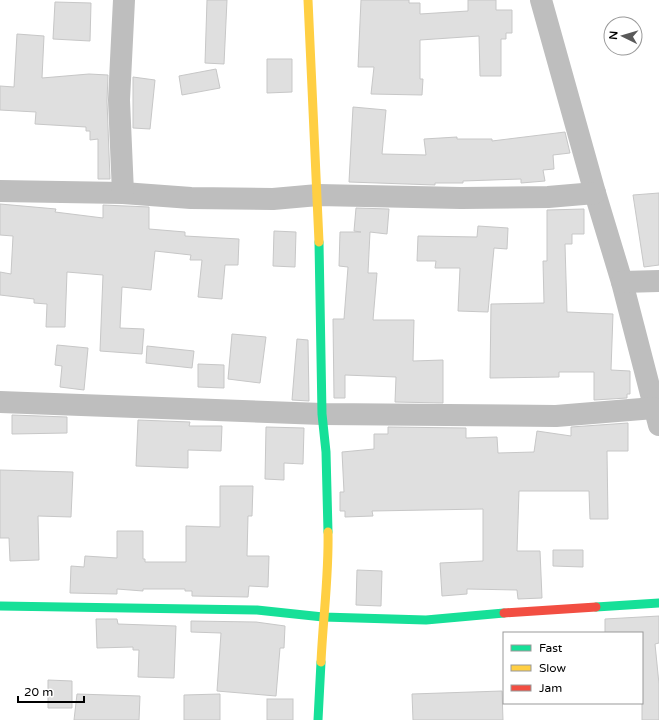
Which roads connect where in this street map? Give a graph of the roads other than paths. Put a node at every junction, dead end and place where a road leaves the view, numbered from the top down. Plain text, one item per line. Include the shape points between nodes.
1 (124, 0) edge
2 (308, 0) edge
3 (541, 0) edge
4 (0, 191) edge
5 (123, 193) junction
6 (594, 193) junction
7 (318, 195) junction
8 (659, 281) edge
9 (622, 282) junction
10 (0, 402) edge
11 (322, 414) junction
12 (657, 416) edge
13 (659, 603) edge
14 (0, 606) edge
15 (323, 617) junction
16 (318, 720) edge

1 - 5 street via 119,100
2 - 7 street
3 - 6 street
4 - 5 street
5 - 7 street via 191,198 273,199
6 - 7 street via 548,197 461,198
6 - 9 street
7 - 11 street
8 - 9 street
9 - 12 street
10 - 11 street
11 - 12 street
11 - 15 street via 326,452 329,567
13 - 15 street via 426,620
14 - 15 street via 249,610
15 - 16 street

